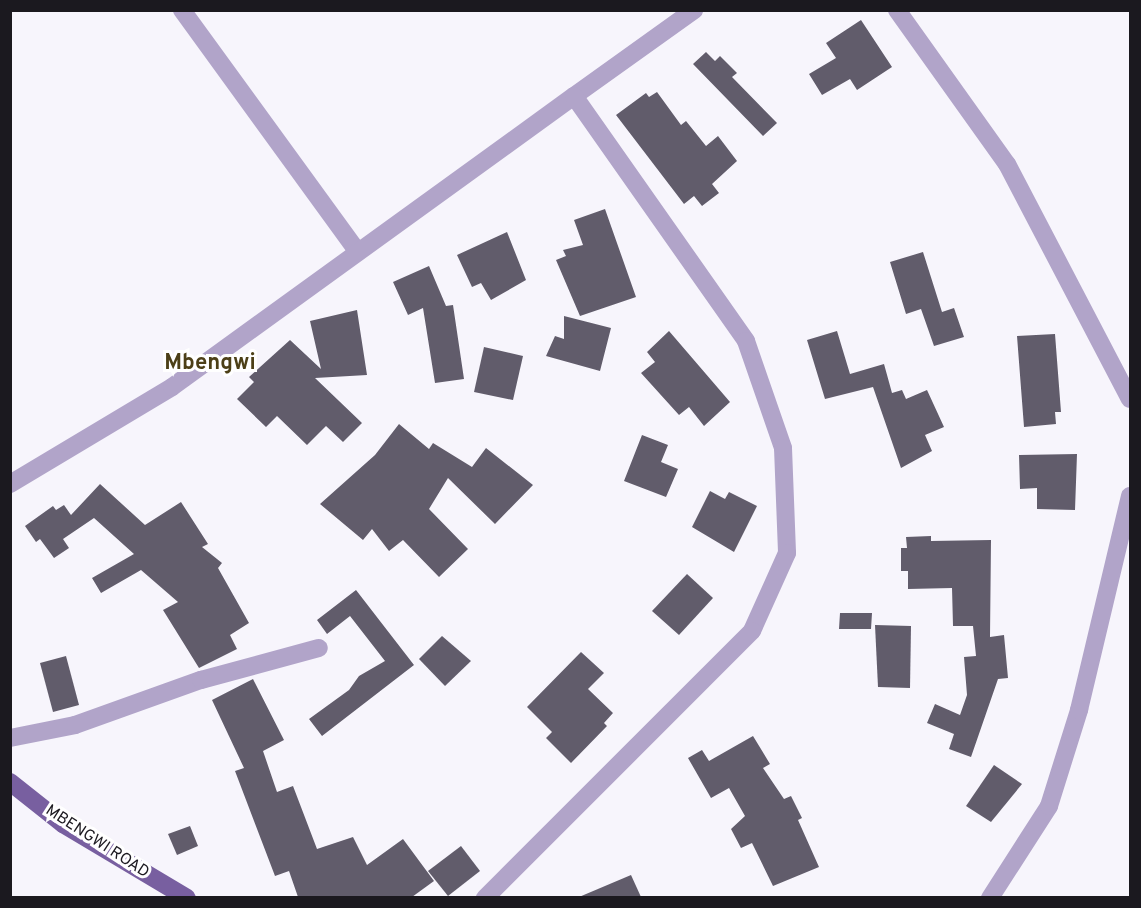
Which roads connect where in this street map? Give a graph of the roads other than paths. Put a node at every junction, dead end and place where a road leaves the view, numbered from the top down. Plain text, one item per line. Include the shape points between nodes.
1 (182, 10) edge
2 (694, 10) edge
3 (897, 10) edge
4 (574, 96) junction
5 (358, 252) junction
6 (1131, 399) edge
7 (10, 484) edge
8 (1131, 496) edge
9 (319, 648) dead end
10 (10, 738) edge
11 (10, 782) edge
12 (183, 897) edge
13 (485, 897) edge
14 (990, 897) edge

1 - 5 street
2 - 4 street
3 - 6 street via 1007,164
4 - 5 street
4 - 13 street via 746,341 783,448 787,553 752,631
5 - 7 street via 172,387
8 - 14 street via 1079,710 1049,807
9 - 10 street via 201,680 75,724
11 - 12 main road, MBENGWI ROAD via 63,824

